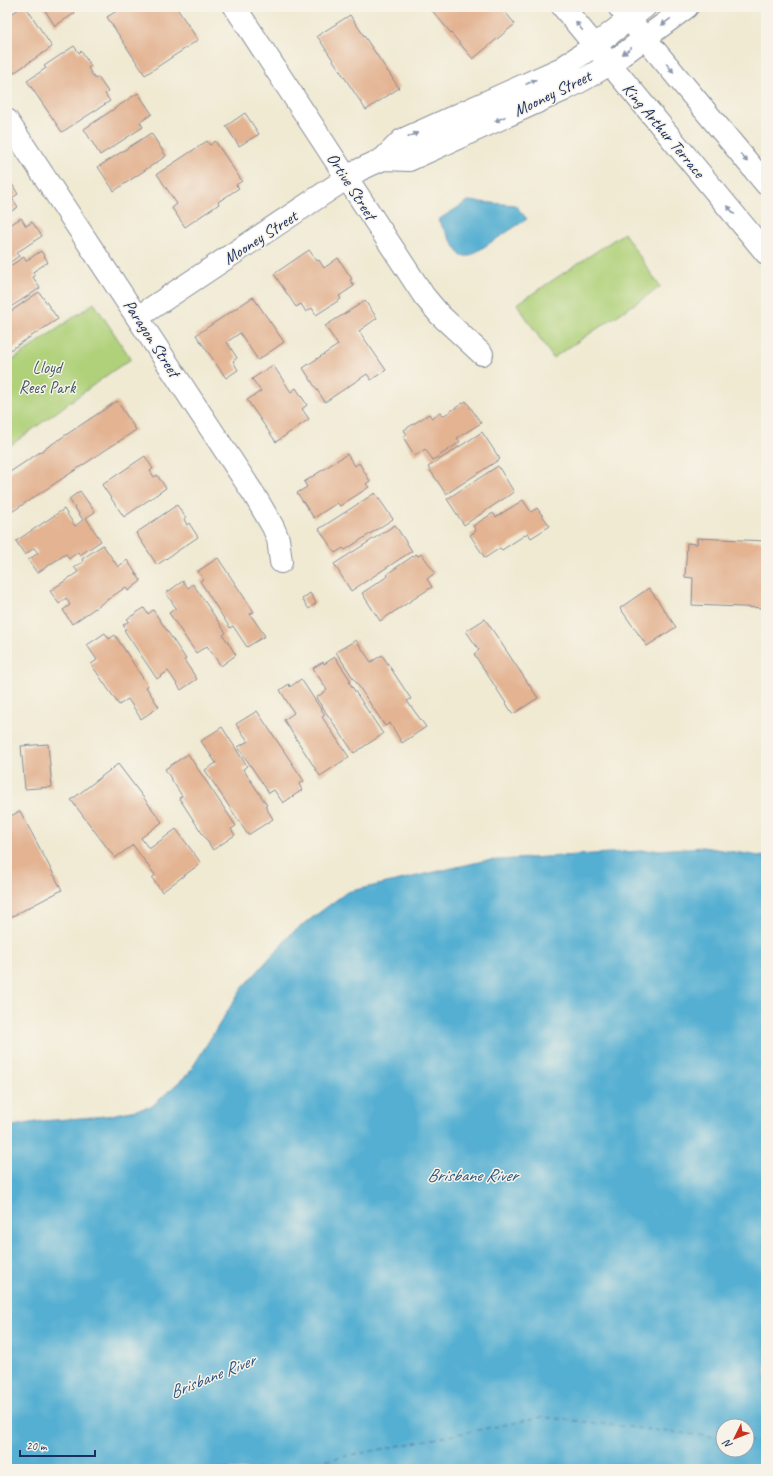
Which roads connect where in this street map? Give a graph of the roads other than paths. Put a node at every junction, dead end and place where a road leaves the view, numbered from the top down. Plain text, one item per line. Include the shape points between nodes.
1 (235, 7) edge
2 (563, 7) edge
3 (687, 7) edge
4 (631, 11) edge
5 (645, 38) junction
6 (594, 46) junction
7 (610, 64) junction
8 (7, 120) edge
9 (383, 159) junction
10 (348, 179) junction
11 (766, 184) edge
12 (766, 253) edge
13 (138, 317) junction
14 (482, 354) dead end
15 (281, 562) dead end

1 - 10 street, Ortive Street
6 -> 2 street, King Arthur Terrace
3 -> 5 street, Mooney Street
4 - 5 street
4 - 6 street, Mooney Street
5 -> 7 street, Mooney Street
5 -> 11 street
6 - 7 street, King Arthur Terrace
9 -> 6 street, Mooney Street via 402,140 562,68
7 -> 9 street, Mooney Street via 564,90 409,160
12 -> 7 street, King Arthur Terrace
8 - 13 street, Paragon Street
9 - 10 street, Mooney Street via 359,170
10 - 13 street, Mooney Street
10 - 14 street, Ortive Street via 424,296 440,315
13 - 15 street, Paragon Street via 266,514 278,539

